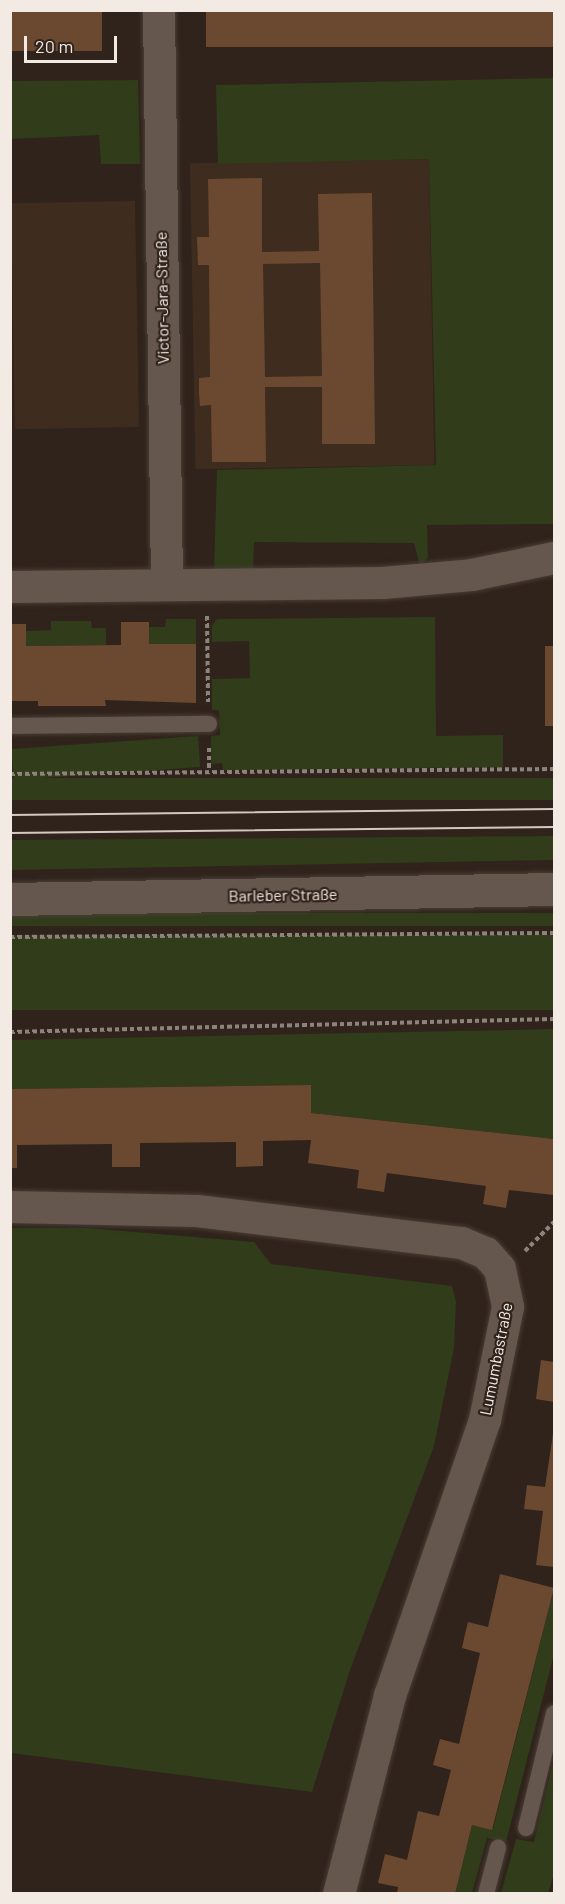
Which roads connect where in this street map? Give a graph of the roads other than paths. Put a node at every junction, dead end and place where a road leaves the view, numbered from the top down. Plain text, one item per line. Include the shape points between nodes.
1 (159, 10) edge
2 (555, 558) edge
3 (167, 585) junction
4 (10, 586) edge
5 (209, 724) road end
6 (10, 726) edge
7 (555, 889) edge
8 (10, 899) edge
9 (10, 1207) edge
10 (555, 1713) edge
11 (526, 1828) dead end
12 (498, 1848) dead end
13 (339, 1893) edge
14 (486, 1893) edge

1 - 3 street, Victor-Jara-Straße
2 - 3 street via 429,580
3 - 4 street
5 - 6 lane
7 - 8 street, Barleber Straße
9 - 13 street, Lumumbastraße via 196,1211 451,1242 481,1249 500,1269 508,1306 485,1420 390,1696
10 - 11 lane
12 - 14 lane

